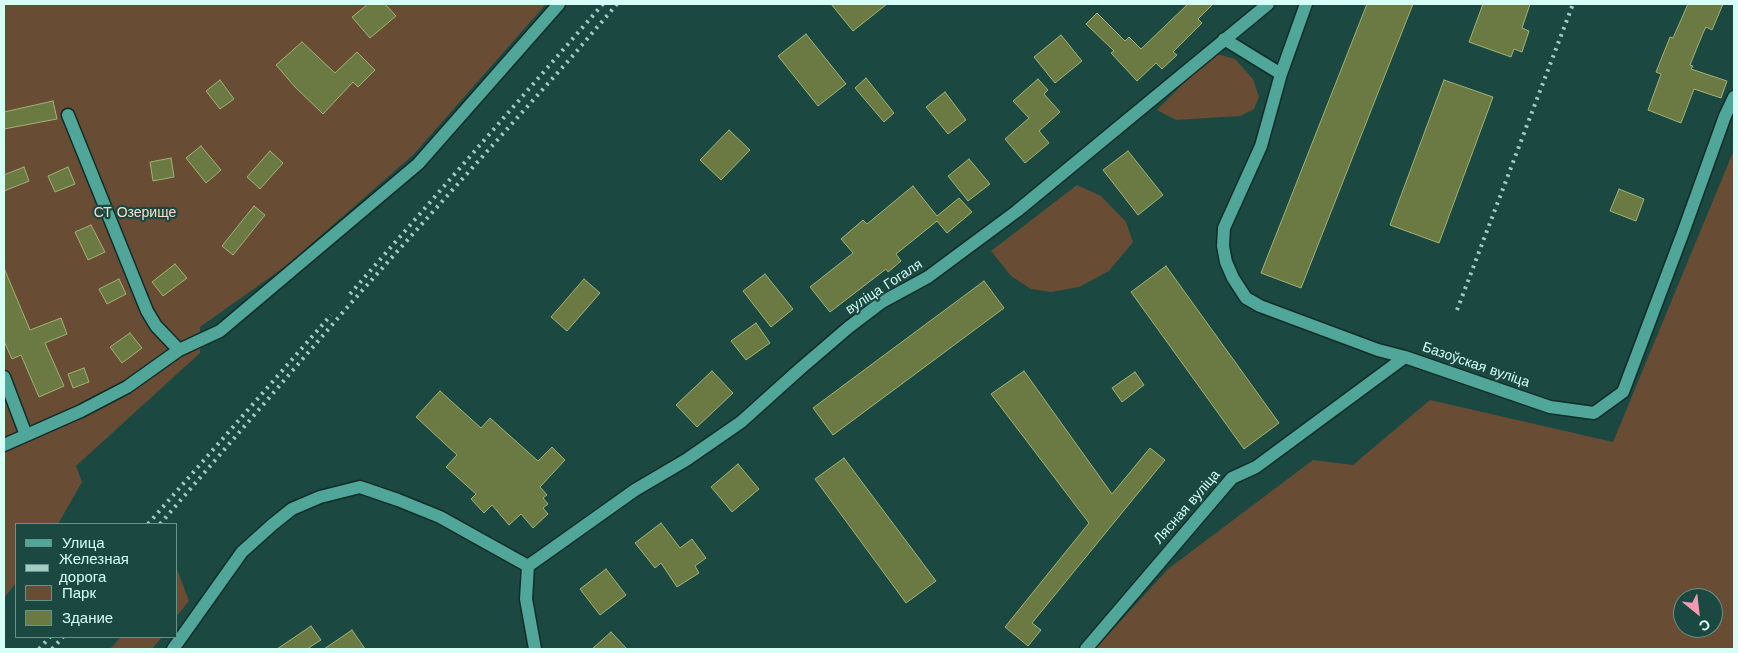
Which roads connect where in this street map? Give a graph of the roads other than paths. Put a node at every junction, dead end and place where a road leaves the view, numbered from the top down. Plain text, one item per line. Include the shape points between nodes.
1 (559, 4) edge
2 (1268, 4) edge
3 (1306, 4) edge
4 (1224, 39) junction
5 (1282, 74) junction
6 (1734, 97) edge
7 (68, 116) dead end
8 (179, 350) junction
9 (1405, 357) junction
10 (4, 377) edge
11 (26, 435) junction
12 (4, 445) edge
13 (528, 566) junction
14 (173, 649) edge
15 (535, 649) edge
16 (1086, 649) edge

1 - 8 street via 418,164 220,331
2 - 4 street, вуліца Гогаля
3 - 5 street
4 - 5 street
4 - 13 street, вуліца Гогаля via 1017,211 928,277 882,302 849,327 741,422 635,490
5 - 9 street, Базоўская вуліца via 1261,146 1224,228 1223,246 1232,278 1246,298 1260,306
6 - 9 street, Базоўская вуліца via 1622,392 1594,413 1550,408
7 - 8 street via 147,311 156,326
8 - 11 street via 127,387
9 - 16 street, Лясная вуліца via 1256,467 1232,478
10 - 11 street
11 - 12 street
13 - 14 street via 440,516 360,487 320,497 292,509 272,524 242,552
13 - 15 street via 526,598

